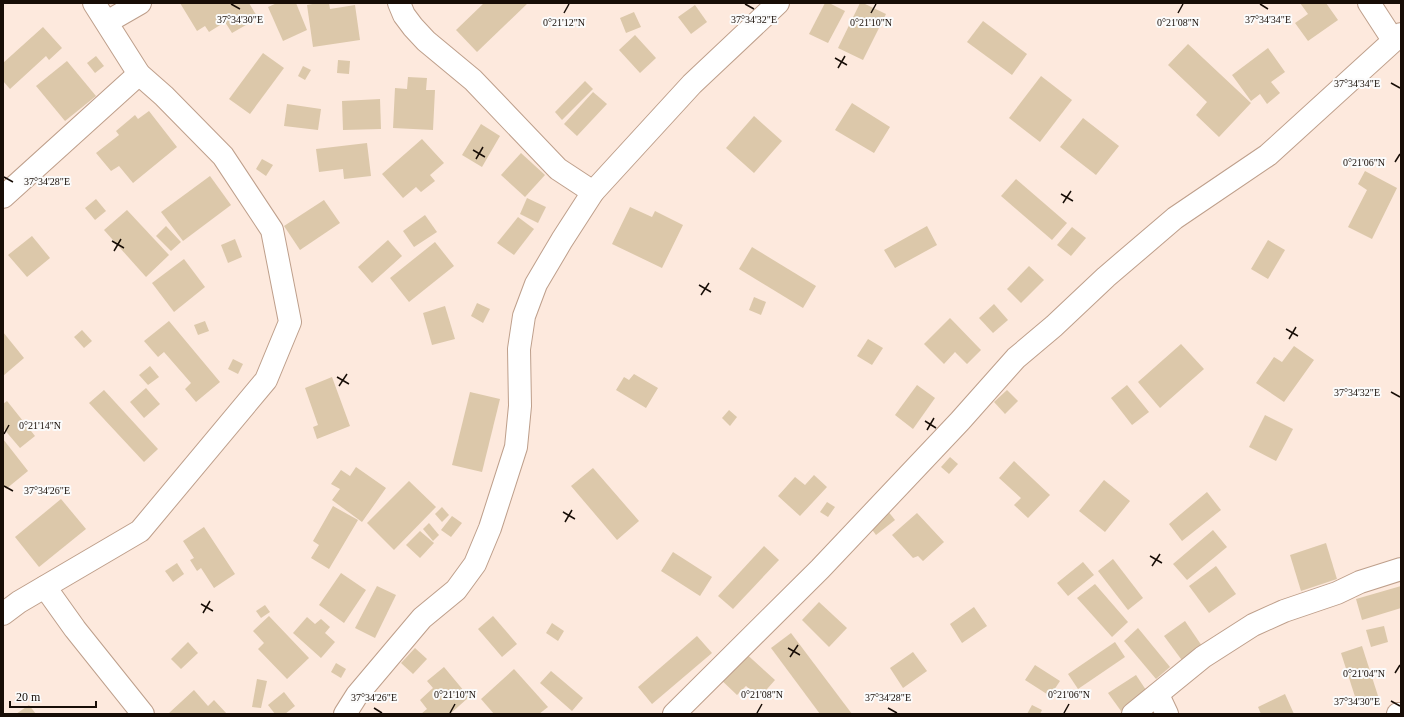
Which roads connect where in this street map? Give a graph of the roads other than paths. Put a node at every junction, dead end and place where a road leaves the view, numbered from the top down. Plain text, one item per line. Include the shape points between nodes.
1 (94, 3) edge
2 (140, 3) edge
3 (399, 3) edge
4 (778, 3) edge
5 (1369, 3) edge
6 (106, 22) junction
7 (1397, 37) edge
8 (139, 74) junction
9 (593, 192) junction
10 (3, 197) edge
11 (1401, 569) edge
12 (45, 587) junction
13 (3, 614) edge
14 (1162, 704) edge
15 (143, 714) edge
16 (345, 714) edge
17 (674, 714) edge
18 (1133, 714) edge
19 (1398, 714) edge
20 (1401, 714) edge

1 - 6 street
2 - 6 street
3 - 9 street via 404,15 426,41 473,80 558,169
4 - 9 street via 692,84
5 - 7 street
6 - 8 street
7 - 17 street via 1268,155 1175,218 1016,358 820,569
8 - 10 street
8 - 12 street via 223,156 272,230 290,322 266,380 140,532
9 - 16 street via 536,284 524,316 519,349 520,406 516,447 490,528 475,564 456,590 422,618 357,695
11 - 14 street via 1360,582 1253,625 1203,657
12 - 13 street
12 - 15 street
14 - 18 street
19 - 20 street

